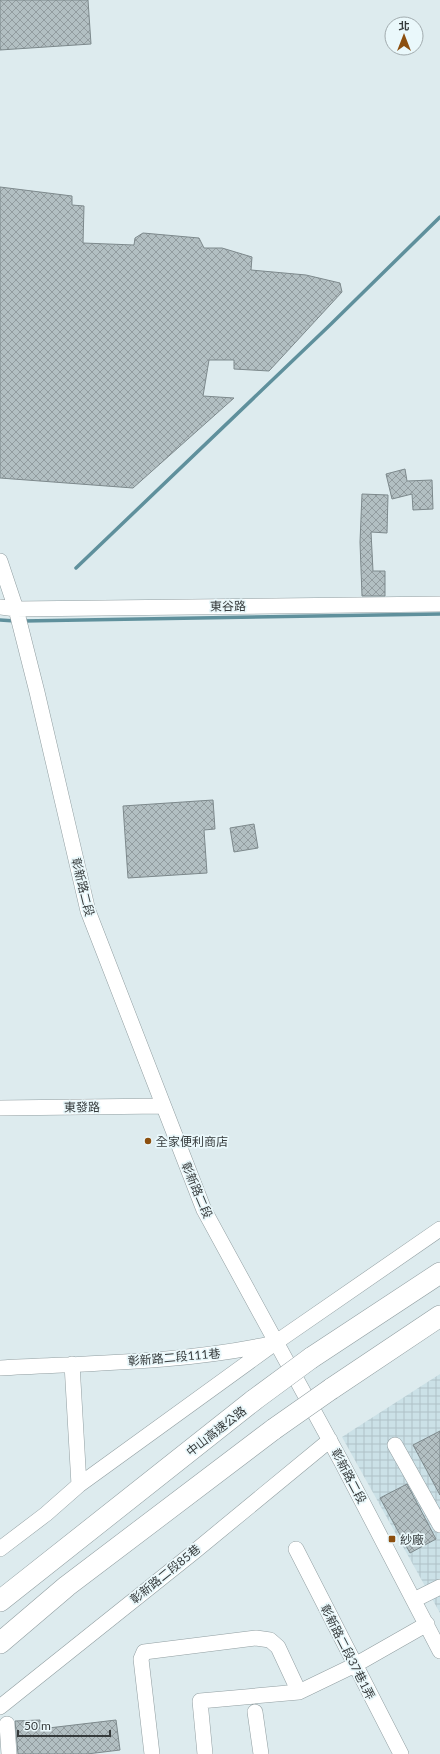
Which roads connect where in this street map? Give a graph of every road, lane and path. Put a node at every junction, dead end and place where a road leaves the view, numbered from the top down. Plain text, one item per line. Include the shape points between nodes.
1 (0, 561) edge
2 (440, 604) edge
3 (0, 607) edge
4 (16, 609) junction
5 (164, 1106) junction
6 (0, 1108) edge
7 (440, 1229) edge
8 (440, 1273) edge
9 (440, 1316) edge
10 (275, 1343) junction
11 (72, 1364) junction
12 (0, 1368) edge
13 (330, 1440) junction
14 (395, 1445) dead end
15 (79, 1485) junction
16 (440, 1525) edge
17 (0, 1549) edge
18 (296, 1549) dead end
19 (438, 1593) edge
20 (414, 1600) junction
21 (0, 1601) edge
22 (426, 1624) junction
23 (0, 1643) edge
24 (440, 1652) edge
25 (355, 1664) junction
26 (299, 1692) junction
27 (0, 1707) edge
28 (255, 1712) dead end
29 (7, 1724) dead end
30 (9, 1754) edge
31 (152, 1754) edge
32 (205, 1754) edge
33 (261, 1754) edge
34 (401, 1754) edge

1 - 4 street
2 - 4 street, 東谷路
3 - 4 street, 東谷路
4 - 5 street, 彰新路二段 via 88,911
5 - 6 street, 東發路
5 - 10 street, 彰新路二段 via 204,1210
7 - 10 street
8 - 21 highway, 中山高速公路, bridge via 311,1358 254,1400
9 - 23 highway, bridge via 274,1429 67,1586
10 - 11 street, 彰新路二段111巷 via 236,1351 155,1361
10 - 13 street, 彰新路二段
10 - 15 street
11 - 12 street, 彰新路二段111巷
11 - 15 street
13 - 20 street, 彰新路二段
13 - 27 street, 彰新路二段85巷
14 - 16 street
15 - 17 street
18 - 25 street, 彰新路二段37巷1弄
19 - 20 street
20 - 22 street, 彰新路二段
22 - 24 street, 彰新路二段
22 - 25 street
25 - 26 street
25 - 34 street, 彰新路二段37巷1弄
26 - 31 street via 278,1647 270,1640 256,1638 144,1652 141,1659
26 - 32 street via 200,1701
28 - 33 street
29 - 30 street

